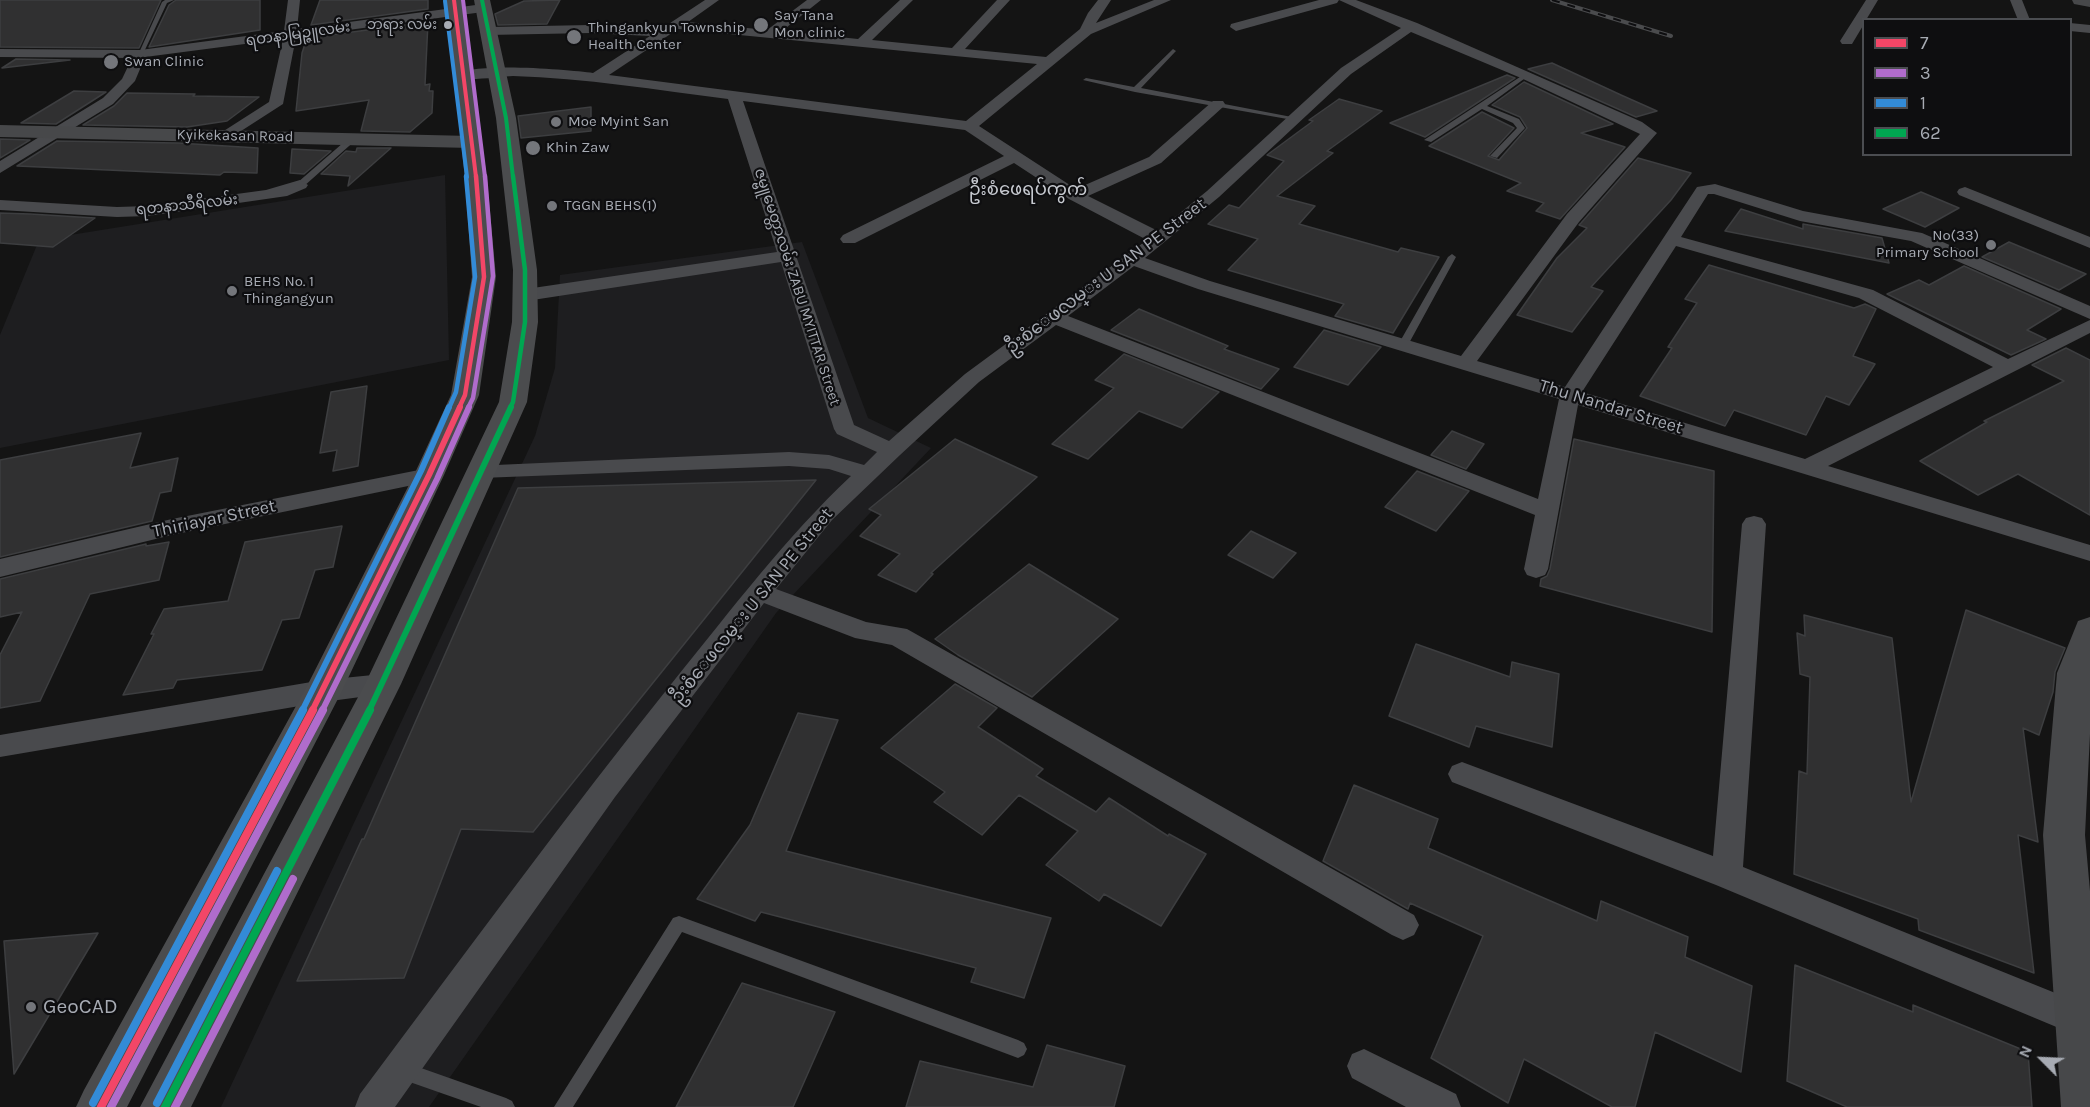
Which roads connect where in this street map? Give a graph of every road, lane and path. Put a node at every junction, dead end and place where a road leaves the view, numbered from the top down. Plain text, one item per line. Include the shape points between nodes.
1 (171, 0) edge
2 (294, 0) edge
3 (713, 0) edge
4 (815, 0) edge
5 (907, 0) edge
6 (1004, 0) edge
7 (1100, 0) edge
8 (1165, 0) edge
9 (1332, 0) edge
10 (1345, 0) edge
11 (1872, 0) edge
12 (2016, 0) edge
13 (2080, 0) edge
14 (2090, 2) edge
15 (472, 10) edge
16 (2023, 18) edge
17 (677, 25) junction
18 (1412, 26) junction
19 (1236, 27) dead end
20 (2072, 27) edge
21 (2090, 29) edge
22 (1086, 31) junction
23 (664, 33) junction
24 (770, 34) junction
25 (291, 35) junction
26 (1847, 41) dead end
27 (861, 43) junction
28 (1173, 51) dead end
29 (954, 52) junction
30 (0, 53) edge
31 (140, 54) junction
32 (1047, 61) junction
33 (497, 72) junction
34 (1526, 75) junction
35 (462, 76) junction
36 (597, 77) junction
37 (1086, 80) dead end
38 (1136, 90) junction
39 (734, 95) junction
40 (1218, 104) junction
41 (1482, 106) junction
42 (1293, 118) junction
43 (969, 126) junction
44 (0, 131) edge
45 (58, 133) junction
46 (224, 136) junction
47 (508, 136) junction
48 (354, 138) junction
49 (1428, 140) dead end
50 (471, 142) junction
51 (1494, 156) dead end
52 (1015, 157) junction
53 (0, 168) edge
54 (513, 173) junction
55 (476, 179) junction
56 (300, 185) joint
57 (1965, 192) dead end
58 (1075, 196) junction
59 (0, 206) edge
60 (849, 239) dead end
61 (1159, 239) junction
62 (1671, 239) junction
63 (2090, 243) edge
64 (787, 256) junction
65 (1452, 257) dead end
66 (1132, 259) junction
67 (484, 277) junction
68 (525, 283) junction
69 (2090, 313) edge
70 (1054, 317) junction
71 (2090, 326) edge
72 (1403, 345) junction
73 (1466, 363) junction
74 (2007, 366) junction
75 (1570, 395) junction
76 (892, 450) junction
77 (1806, 468) junction
78 (481, 471) junction
79 (867, 474) junction
80 (429, 475) junction
81 (1548, 511) junction
82 (1754, 524) dead end
83 (2090, 553) edge
84 (0, 568) edge
85 (1536, 569) dead end
86 (759, 591) junction
87 (2090, 630) edge
88 (383, 684) junction
89 (322, 691) junction
90 (2081, 723) edge
91 (0, 746) edge
92 (1462, 774) dead end
93 (2077, 840) edge
94 (1727, 875) junction
95 (1403, 925) dead end
96 (2084, 1022) edge
97 (1018, 1049) dead end
98 (1364, 1066) dead end
99 (400, 1070) junction
100 (101, 1107) edge
101 (165, 1107) edge
102 (373, 1107) edge
103 (506, 1107) edge
104 (563, 1107) edge
105 (1443, 1107) edge
106 (2086, 1107) edge

1 - 31 lane via 165,2
2 - 25 street
3 - 17 street
4 - 24 street
5 - 27 street
6 - 29 street
7 - 22 street
8 - 22 street
9 - 19 street
10 - 18 street
11 - 26 street
12 - 16 street
13 - 14 street
15 - 23 street, ရတနာမြဉ္ဇူလမ်း via 590,29
15 - 25 street, ရတနာမြဉ္ဇူလမ်း
15 - 33 main road
15 - 35 main road
17 - 23 street
17 - 24 street
18 - 34 street
18 - 42 street, ဦးစံေဖလမ္း U SAN PE Street via 1346,71
20 - 21 street
22 - 32 street
23 - 36 street
24 - 27 street
25 - 31 street, ရတနာမြဉ္ဇူလမ်း
25 - 46 street via 276,104
27 - 29 street
28 - 38 lane
29 - 32 street
30 - 31 street, ရတနာမြဉ္ဇူလမ်း
31 - 45 street via 128,81 108,101
32 - 43 street
33 - 35 street
33 - 36 street
33 - 47 main road
34 - 41 lane
34 - 73 street via 1649,133 1573,218
35 - 50 main road
36 - 39 street
37 - 38 lane
38 - 40 lane
39 - 43 street
39 - 64 street, ဇမ္ဗူမေတ္တာလမ်း ZABU MYITTAR Street
40 - 42 lane
40 - 58 street via 1155,160
41 - 49 lane
41 - 51 lane via 1516,121 1521,128
42 - 61 street, ဦးစံေဖလမ္း U SAN PE Street
43 - 52 street
44 - 45 street, Kyikekasan Road
45 - 46 street, Kyikekasan Road
45 - 53 street
46 - 48 street, Kyikekasan Road
47 - 50 main road
47 - 54 main road
48 - 50 street, Kyikekasan Road
48 - 56 lane, ရတနာသီရိလမ်း
50 - 55 main road
52 - 58 street
52 - 60 street
54 - 55 main road
54 - 68 main road
55 - 67 main road
56 - 59 street, ရတနာသီရိလမ်း via 266,195 148,211
57 - 63 street
58 - 61 street
61 - 66 street, ဦးစံေဖလမ္း U SAN PE Street
62 - 69 street via 1703,190 1715,189 1800,216 1916,237
62 - 74 street via 1866,294
62 - 75 street
64 - 68 street
64 - 76 street, ဇမ္ဗူမေတ္တာလမ်း ZABU MYITTAR Street via 845,429
65 - 72 lane
66 - 70 street, ဦးစံေဖလမ္း U SAN PE Street
66 - 72 street, Thu Nandar Street via 1204,285
67 - 68 main road
67 - 80 main road via 465,395
68 - 78 main road via 525,322 513,402
70 - 76 street, ဦးစံေဖလမ္း U SAN PE Street via 972,378
70 - 81 street
71 - 74 street
72 - 73 street, Thu Nandar Street
73 - 75 street, Thu Nandar Street
74 - 77 street
75 - 77 street, Thu Nandar Street
75 - 81 street
76 - 79 street, ဦးစံေဖလမ္း U SAN PE Street
77 - 83 street, Thu Nandar Street
78 - 79 street via 819,459
78 - 88 main road
79 - 86 street, ဦးစံေဖလမ္း U SAN PE Street via 824,515
80 - 84 street, Thiriayar Street via 172,527
80 - 89 main road
81 - 85 street
82 - 94 street
86 - 95 street via 864,631 898,636
86 - 99 street, ဦးစံေဖလမ္း U SAN PE Street via 606,788
87 - 90 street via 2075,673
88 - 89 street
88 - 101 main road
89 - 91 street
89 - 100 main road
90 - 93 street
92 - 94 street
93 - 96 street
94 - 96 street
96 - 106 street
97 - 104 lane via 679,923
98 - 105 street
99 - 102 street, ဦးစံေဖလမ္း U SAN PE Street
99 - 103 lane

